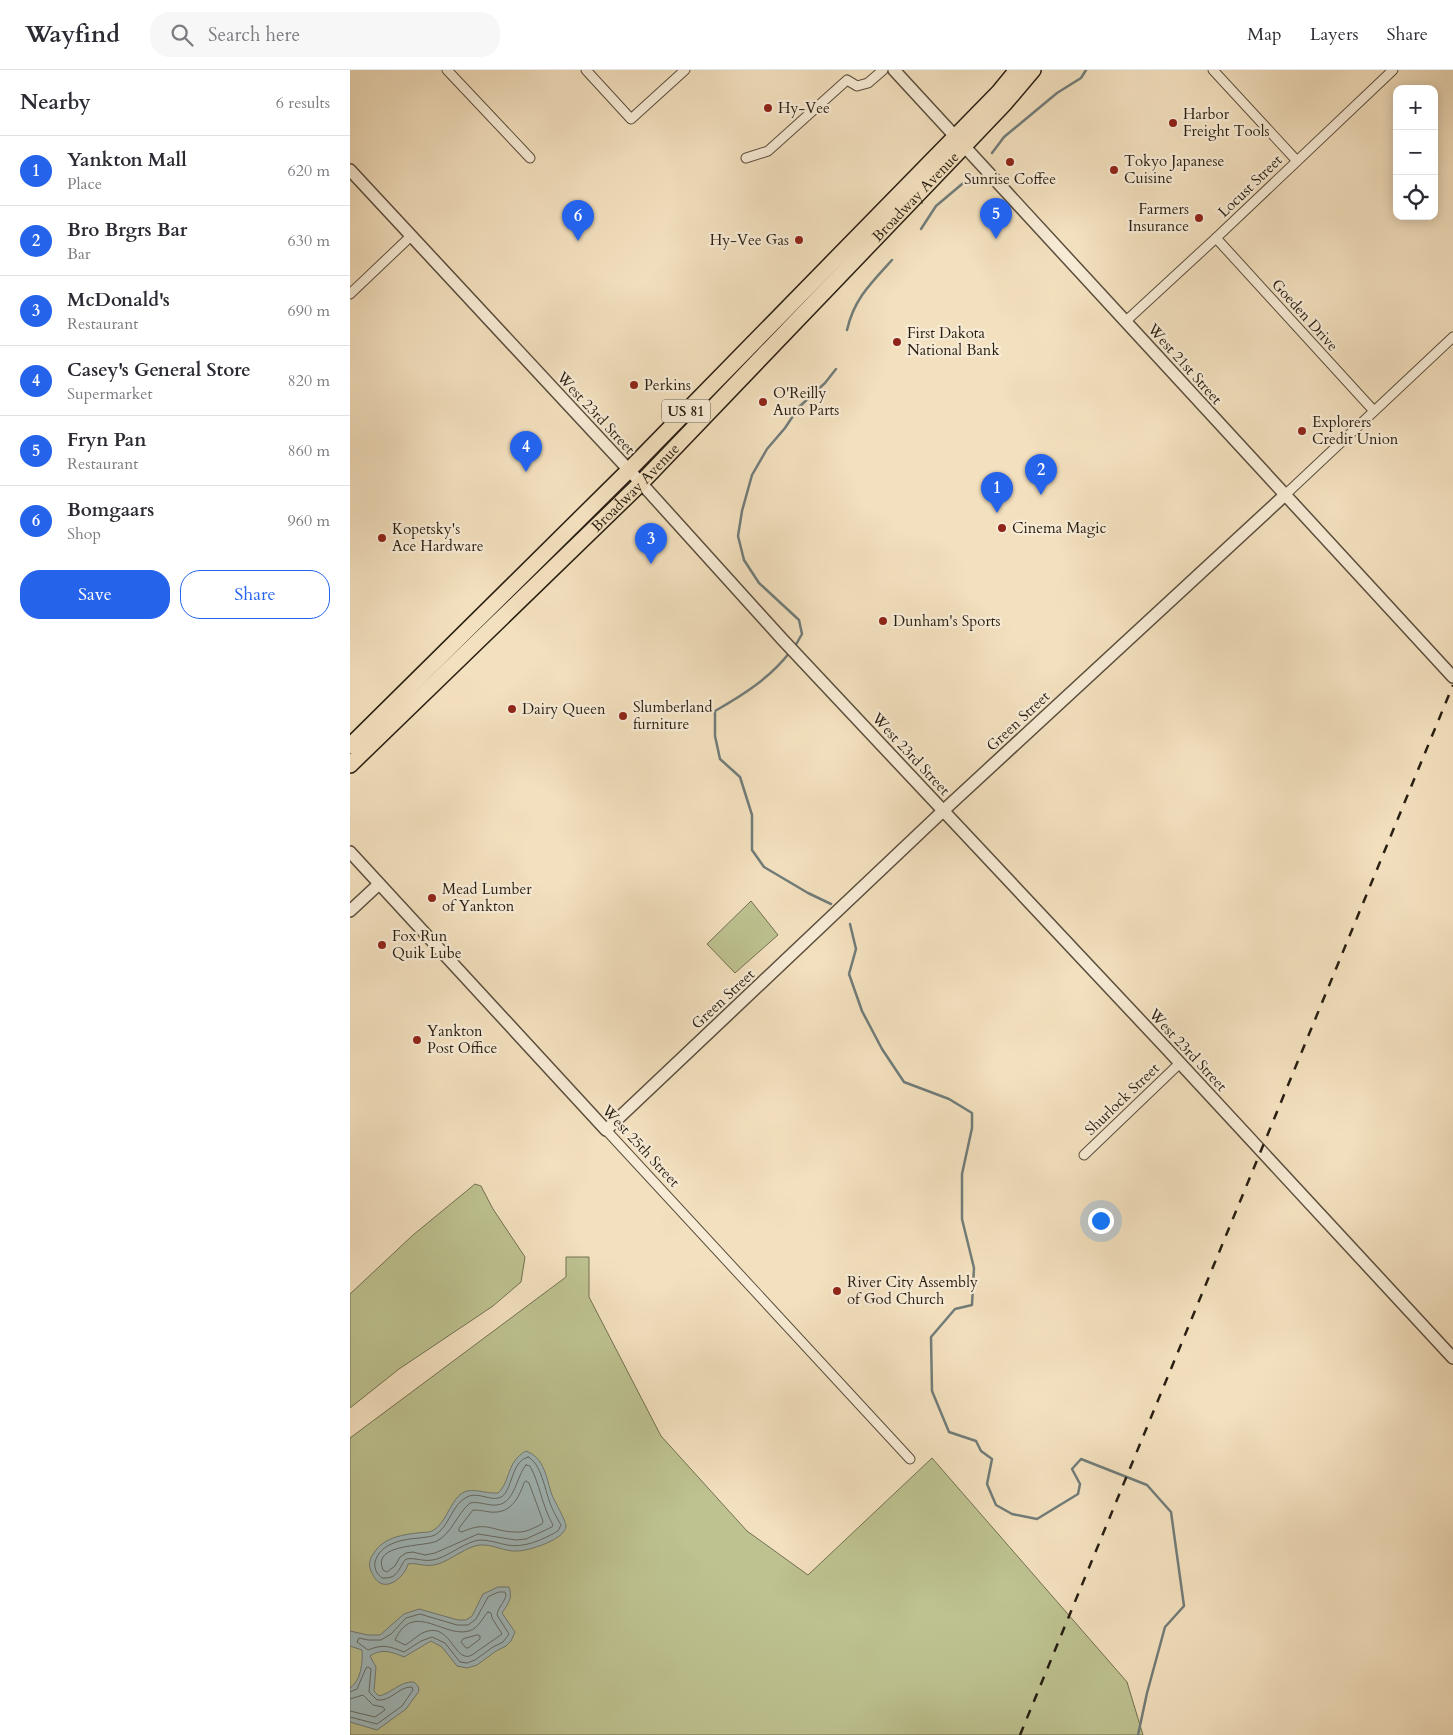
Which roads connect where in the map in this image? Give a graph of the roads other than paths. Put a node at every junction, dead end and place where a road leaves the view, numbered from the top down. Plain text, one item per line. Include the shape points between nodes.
1 (448, 70) edge
2 (586, 70) edge
3 (686, 70) edge
4 (877, 70) edge
5 (883, 70) edge
6 (894, 70) edge
7 (1017, 70) edge
8 (1033, 70) edge
9 (1213, 70) edge
10 (1393, 70) edge
11 (852, 83) junction
12 (960, 141) junction
13 (530, 158) dead end
14 (746, 158) dead end
15 (1297, 161) junction
16 (350, 171) edge
17 (411, 236) junction
18 (1216, 238) junction
19 (350, 294) edge
20 (1126, 321) junction
21 (1453, 337) edge
22 (1374, 410) junction
23 (628, 470) junction
24 (641, 483) junction
25 (1286, 494) junction
26 (1453, 677) edge
27 (350, 746) edge
28 (350, 765) edge
29 (944, 810) junction
30 (350, 852) edge
31 (379, 884) junction
32 (350, 911) edge
33 (1180, 1063) junction
34 (606, 1130) junction
35 (1084, 1155) dead end
36 (1453, 1358) edge
37 (910, 1459) dead end

1 - 13 street
2 - 3 street via 630,119
4 - 11 street via 863,81
5 - 11 street via 868,83 857,86
6 - 12 street, West 21st Street
7 - 12 highway, Broadway Avenue / US 81
8 - 12 highway, Broadway Avenue / US 81 via 1006,103
9 - 15 street
10 - 15 street, Locust Street
11 - 14 street via 847,80 768,151
12 - 20 street, West 21st Street
12 - 23 highway, Broadway Avenue / US 81
12 - 24 highway, Broadway Avenue / US 81
15 - 18 street, Locust Street
16 - 17 street, West 23rd Street
17 - 19 street
17 - 23 street, West 23rd Street
18 - 20 street, Locust Street
18 - 22 street, Goeden Drive
20 - 25 street, West 21st Street
21 - 22 street, Green Street
22 - 25 street, Green Street
23 - 24 street, West 23rd Street
23 - 27 highway, Broadway Avenue / US 81
24 - 28 highway, Broadway Avenue / US 81
24 - 29 street, West 23rd Street via 794,652
25 - 26 street, West 21st Street
25 - 29 street, Green Street
29 - 33 street, West 23rd Street
29 - 34 street, Green Street
30 - 31 street, West 25th Street
31 - 32 street
31 - 34 street, West 25th Street
33 - 35 street, Shurlock Street
33 - 36 street, West 23rd Street
34 - 37 street, West 25th Street

